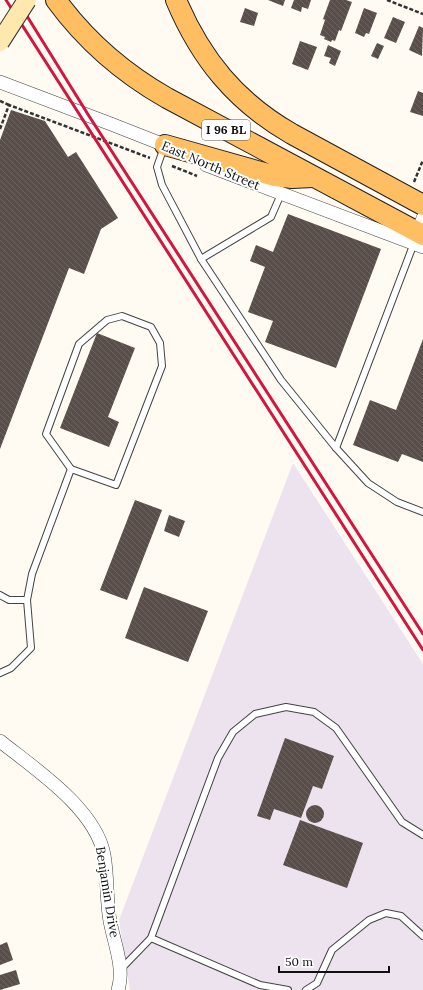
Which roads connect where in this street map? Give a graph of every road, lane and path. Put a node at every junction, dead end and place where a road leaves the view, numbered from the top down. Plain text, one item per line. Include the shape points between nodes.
1 (27, 0) edge
2 (56, 0) edge
3 (176, 0) edge
4 (387, 0) edge
5 (423, 14) edge
6 (0, 42) edge
7 (1, 85) edge
8 (0, 101) edge
9 (9, 105) dead end
10 (164, 145) junction
11 (423, 160) edge
12 (314, 177) junction
13 (281, 194) junction
14 (420, 221) edge
15 (201, 259) junction
16 (336, 448) junction
17 (71, 469) junction
18 (423, 512) edge
19 (0, 595) edge
20 (27, 600) junction
21 (0, 674) edge
22 (0, 741) edge
23 (423, 835) edge
24 (423, 936) edge
25 (151, 938) junction
26 (120, 970) junction
27 (118, 990) edge
28 (288, 990) edge
29 (306, 990) edge

1 - 6 main road, bridge
2 - 12 main road, I 96 BL via 98,48 139,81
3 - 14 main road, I 96 BL via 210,62 232,89 277,125
4 - 5 path
7 - 10 street, East North Street
8 - 9 path
10 - 12 main road via 281,177
10 - 13 street, East North Street via 212,168
10 - 15 lane via 157,168 162,185
11 - 14 path via 414,184
12 - 14 main road, I 96 BL
12 - 14 main road via 333,176 362,181
13 - 14 street, East North Street
13 - 15 lane via 271,218
14 - 16 lane
15 - 16 lane via 281,380
16 - 18 lane via 368,483 398,502
17 - 17 lane via 46,434 79,344 107,320 122,316 151,327 160,343 162,366 116,485
17 - 20 lane via 32,574
19 - 20 lane via 8,600
20 - 21 lane via 31,648 11,668
22 - 26 street, Benjamin Drive via 69,797 86,816 98,836 104,854 110,921
23 - 25 lane via 402,822 331,724 314,712 286,707 255,714 233,732 218,758
24 - 29 lane via 401,916 386,913 369,920 332,950 317,983
25 - 26 lane
25 - 28 lane via 260,985
26 - 27 street, Benjamin Drive

